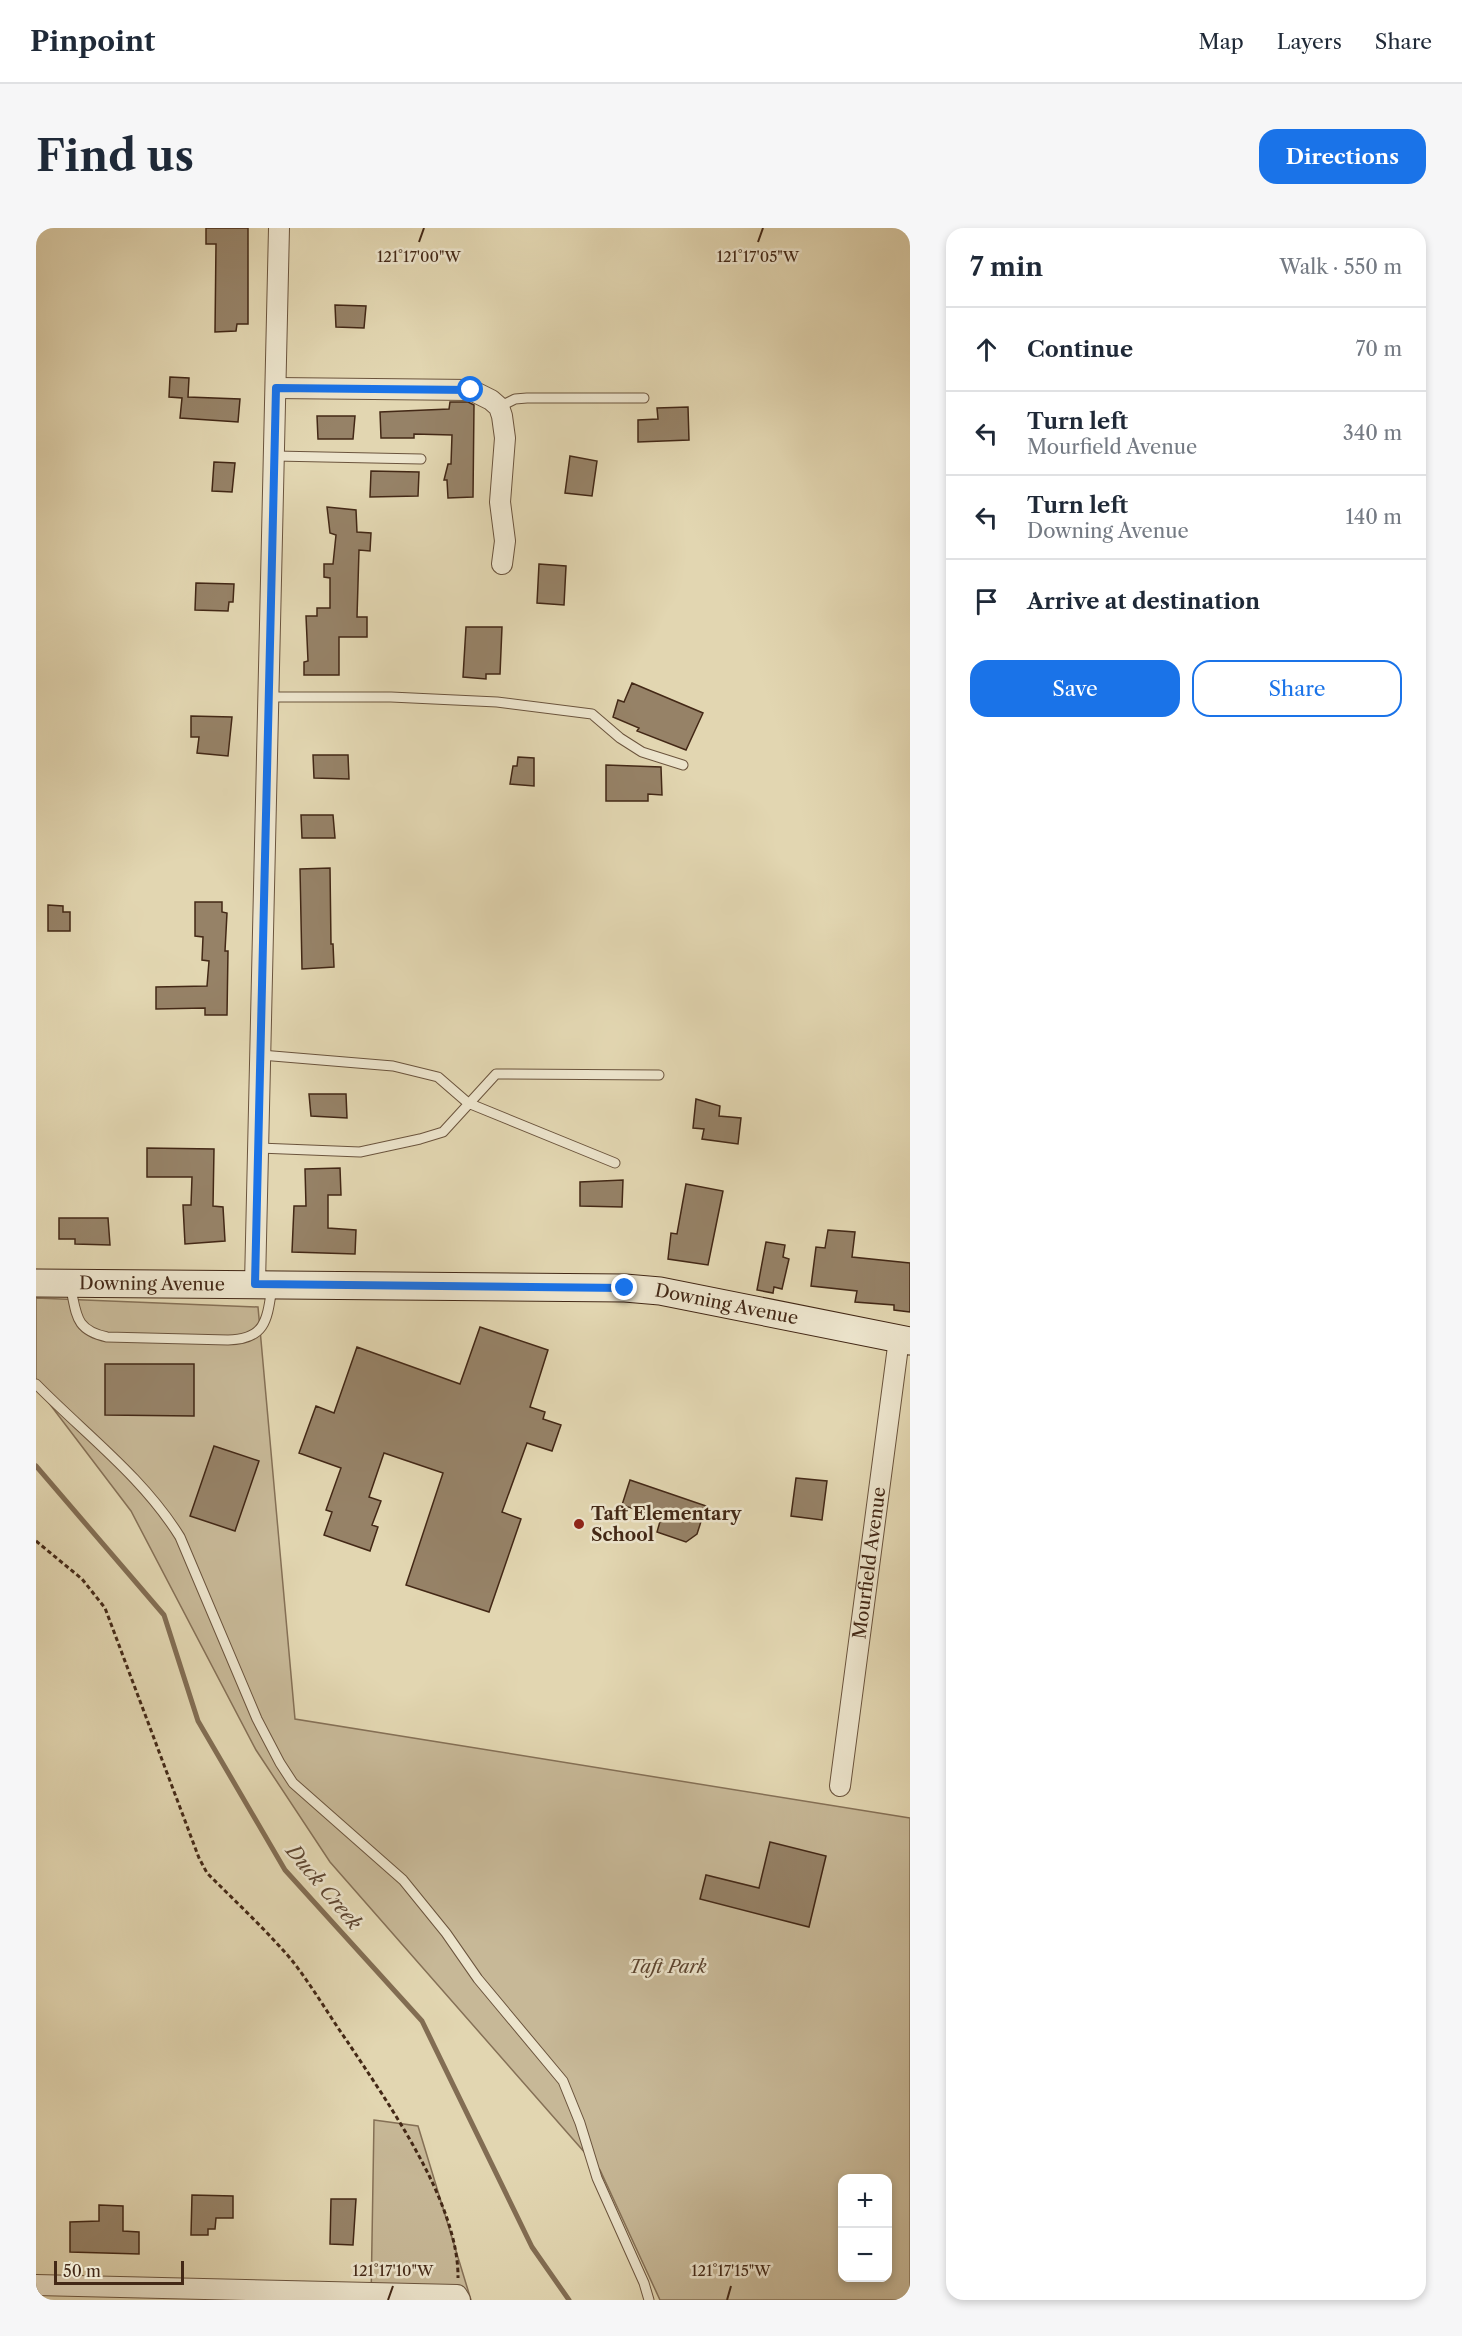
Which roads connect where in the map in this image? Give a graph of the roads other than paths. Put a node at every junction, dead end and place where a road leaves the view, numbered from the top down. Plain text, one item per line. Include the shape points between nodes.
1 (279, 228) edge
2 (276, 388) junction
3 (644, 398) dead end
4 (499, 407) junction
5 (275, 456) junction
6 (421, 459) dead end
7 (502, 564) dead end
8 (270, 697) junction
9 (683, 765) dead end
10 (261, 1054) junction
11 (659, 1075) dead end
12 (468, 1103) junction
13 (259, 1148) junction
14 (615, 1163) dead end
15 (36, 1283) edge
16 (70, 1283) junction
17 (264, 1285) junction
18 (904, 1340) edge
19 (36, 1384) edge
20 (840, 1786) dead end
21 (36, 2285) edge
22 (459, 2297) edge
23 (649, 2300) edge

1 - 2 street
2 - 4 street via 471,390
2 - 5 street
3 - 4 lane via 527,398
4 - 7 street via 505,438 500,501 505,541
5 - 6 lane
5 - 8 street
8 - 9 lane via 497,702 592,714 642,752
8 - 10 street
10 - 12 lane via 393,1066 438,1077
10 - 13 street
11 - 12 lane via 496,1074
12 - 13 lane via 443,1132 400,1144 360,1152
12 - 14 lane
13 - 17 street
15 - 16 street, Downing Avenue
16 - 17 street, Downing Avenue
16 - 17 lane via 78,1320 95,1334 228,1340 255,1335 268,1315
17 - 18 street, Downing Avenue via 660,1290
18 - 20 street, Mourfield Avenue
19 - 23 lane via 165,1512 180,1537 257,1719 293,1783 403,1880 563,2081 597,2178
21 - 22 street

